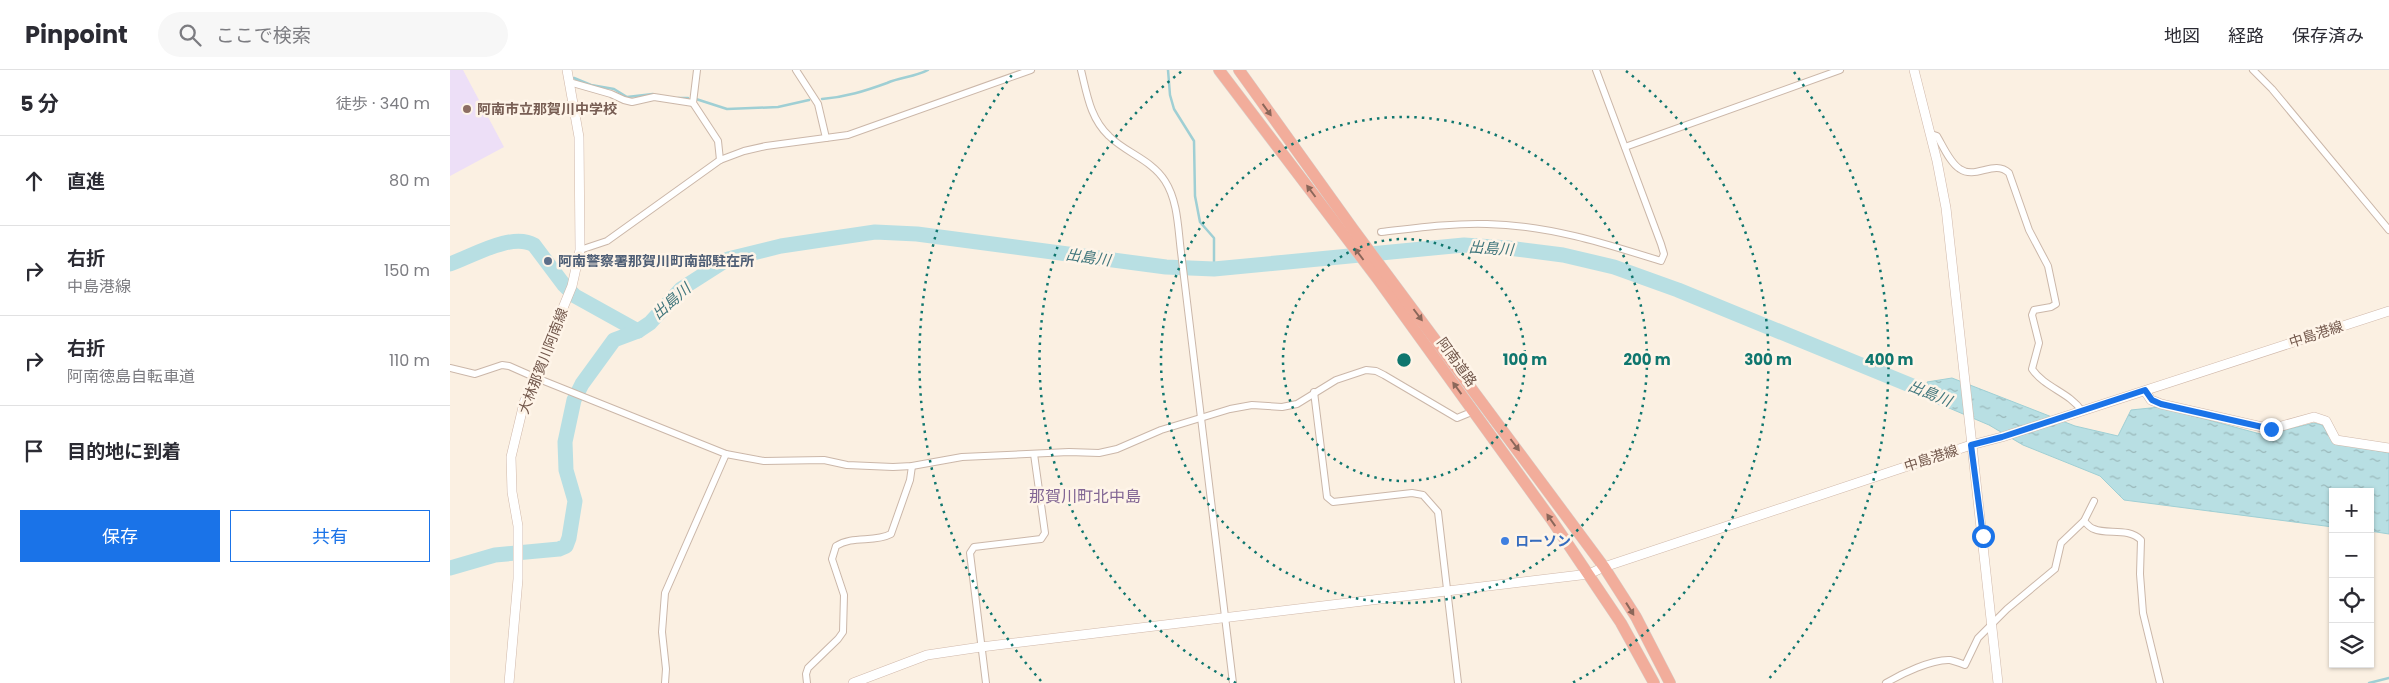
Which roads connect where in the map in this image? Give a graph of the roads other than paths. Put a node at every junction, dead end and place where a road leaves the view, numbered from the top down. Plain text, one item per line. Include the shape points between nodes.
1 (567, 70) edge
2 (698, 70) edge
3 (796, 70) edge
4 (1031, 70) edge
5 (1081, 70) edge
6 (1219, 70) edge
7 (1239, 70) edge
8 (1596, 70) edge
9 (1840, 70) edge
10 (1914, 70) edge
11 (2253, 70) edge
12 (569, 82) junction
13 (694, 103) junction
14 (1931, 134) junction
15 (826, 138) junction
16 (1625, 147) junction
17 (720, 160) junction
18 (2389, 230) edge
19 (1381, 232) dead end
20 (580, 250) junction
21 (1383, 278) junction
22 (2389, 311) edge
23 (450, 368) edge
24 (534, 376) junction
25 (2145, 390) junction
26 (1314, 392) junction
27 (2082, 410) junction
28 (1474, 411) junction
29 (1201, 418) junction
30 (1971, 445) junction
31 (2389, 448) edge
32 (726, 454) junction
33 (1034, 454) junction
34 (912, 466) junction
35 (2094, 501) dead end
36 (2084, 521) junction
37 (1604, 567) junction
38 (1589, 574) junction
39 (1446, 592) junction
40 (1224, 618) junction
41 (1992, 625) junction
42 (981, 647) junction
43 (509, 683) edge
44 (665, 683) edge
45 (807, 683) edge
46 (853, 683) edge
47 (986, 683) edge
48 (1233, 683) edge
49 (1458, 683) edge
50 (1654, 683) edge
51 (1670, 683) edge
52 (1886, 683) edge
53 (1998, 683) edge
54 (2160, 683) edge

1 - 12 main road, 大林那賀川阿南線
2 - 13 street
3 - 15 street via 818,104
4 - 15 street via 879,125
5 - 29 street via 1092,112 1099,124 1109,137 1152,167 1165,181 1172,197
21 -> 6 highway, 阿南道路 via 1341,230
7 -> 21 highway, 阿南道路 via 1353,229
8 - 16 street
9 - 16 street
10 - 14 main road
11 - 18 street
12 - 13 street via 632,102 654,98
12 - 20 main road, 大林那賀川阿南線 via 579,137
13 - 17 street via 718,141
14 - 27 street via 1937,136 1958,168 1965,172 1996,167 2009,173 2029,230 2048,266 2056,304 2034,310 2032,315 2039,343 2032,369 2038,378 2074,399
14 - 30 main road via 1946,208
15 - 17 street via 744,150
16 - 19 street via 1661,244 1664,254 1661,261 1579,236 1533,228 1488,224 1434,225
17 - 20 street via 607,241
20 - 24 main road, 大林那賀川阿南線 via 567,299
28 -> 21 highway, 阿南道路
21 -> 37 highway, 阿南道路
22 - 25 main road, 中島港線
23 - 24 street via 475,374 502,365
24 - 32 street
24 - 43 main road, 大林那賀川阿南線 via 511,457 518,558
25 - 27 main road, 中島港線
25 - 31 main road via 2152,400 2161,404 2271,429 2314,417 2326,421 2336,440
26 - 28 street via 1336,380 1366,370 1376,371 1457,418
26 - 29 street via 1297,404 1282,407 1252,405
26 - 39 street via 1327,497 1333,502 1412,493 1423,495 1438,512
27 - 30 main road, 中島港線
38 -> 28 highway, 阿南道路
29 - 33 street via 1099,453
29 - 40 street
30 - 37 main road, 中島港線
30 - 41 main road
32 - 34 street via 764,461 824,460 847,465
32 - 44 street via 665,593 662,632
33 - 34 street via 962,457
33 - 42 street via 1045,533 1041,538 974,547 970,553
34 - 45 street via 891,534 844,541 836,546 832,560 844,595 843,632 808,668
35 - 36 street
36 - 41 street via 2061,543 2055,570
36 - 54 street via 2094,530 2115,530 2141,540 2144,614
37 - 38 main road, 中島港線
37 -> 51 highway, 阿南道路 via 1636,617
38 - 39 main road, 中島港線
38 - 50 highway, 阿南道路
39 - 40 main road, 中島港線
39 - 49 street
40 - 42 main road, 中島港線
40 - 48 street
41 - 52 street via 1978,638 1965,665 1949,660 1927,665
41 - 53 main road
42 - 46 main road, 中島港線 via 927,655
42 - 47 street

